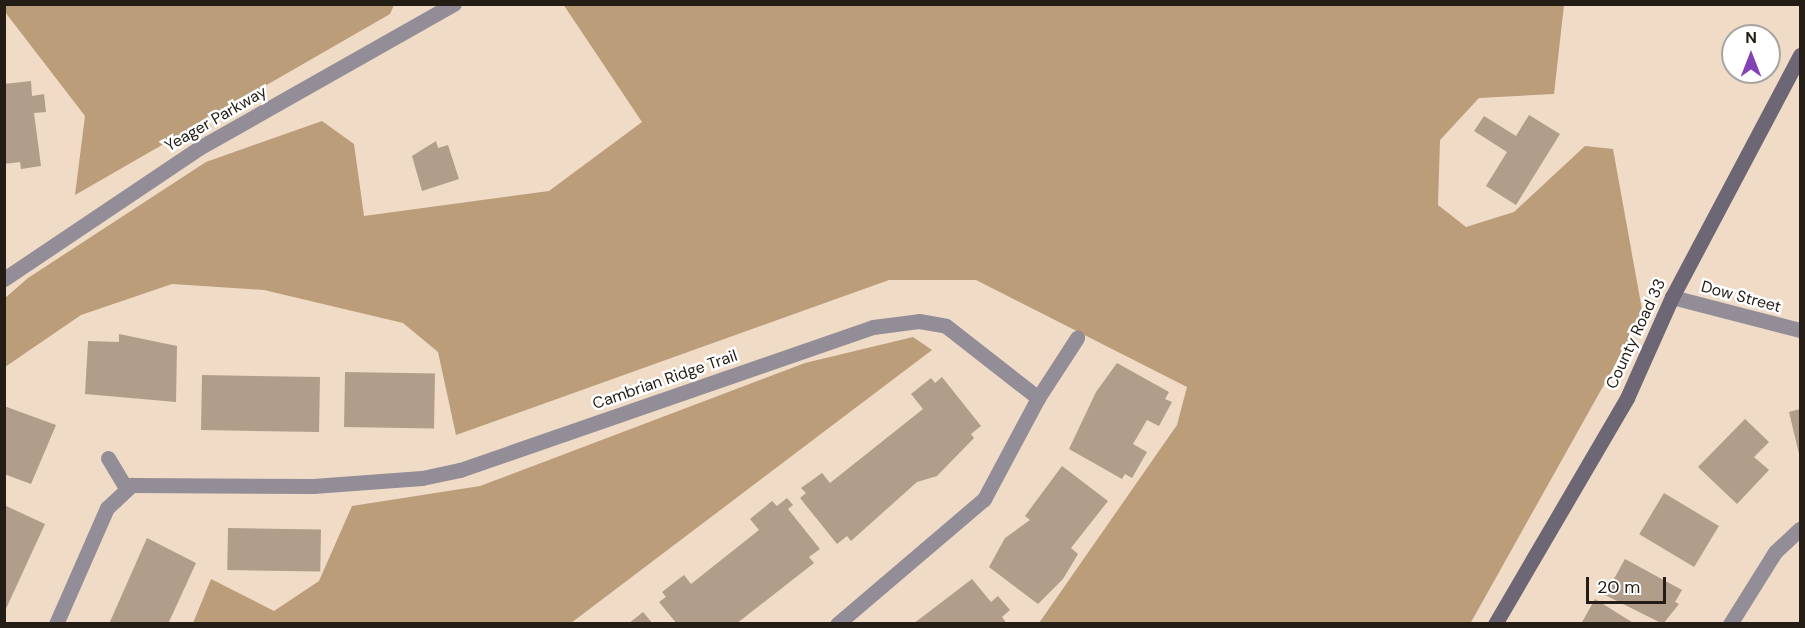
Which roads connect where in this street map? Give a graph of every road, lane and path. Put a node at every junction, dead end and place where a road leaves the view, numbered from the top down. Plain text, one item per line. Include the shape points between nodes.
1 (454, 4) edge
2 (1800, 55) edge
3 (4, 279) edge
4 (1672, 297) junction
5 (1800, 330) edge
6 (1077, 338) dead end
7 (1038, 398) junction
8 (108, 459) dead end
9 (126, 488) junction
10 (1800, 529) edge
11 (56, 624) edge
12 (837, 624) edge
13 (1494, 624) edge
14 (1730, 624) edge

1 - 3 street, Yeager Parkway via 199,148
2 - 4 street, County Road 33
4 - 5 street, Dow Street
4 - 13 street, County Road 33 via 1627,398
6 - 7 street
7 - 9 street, Cambrian Ridge Trail via 964,336 919,321 873,327 451,472 370,484 148,483
7 - 12 street via 984,499
8 - 9 street
9 - 11 street via 107,508
10 - 14 street via 1770,558

